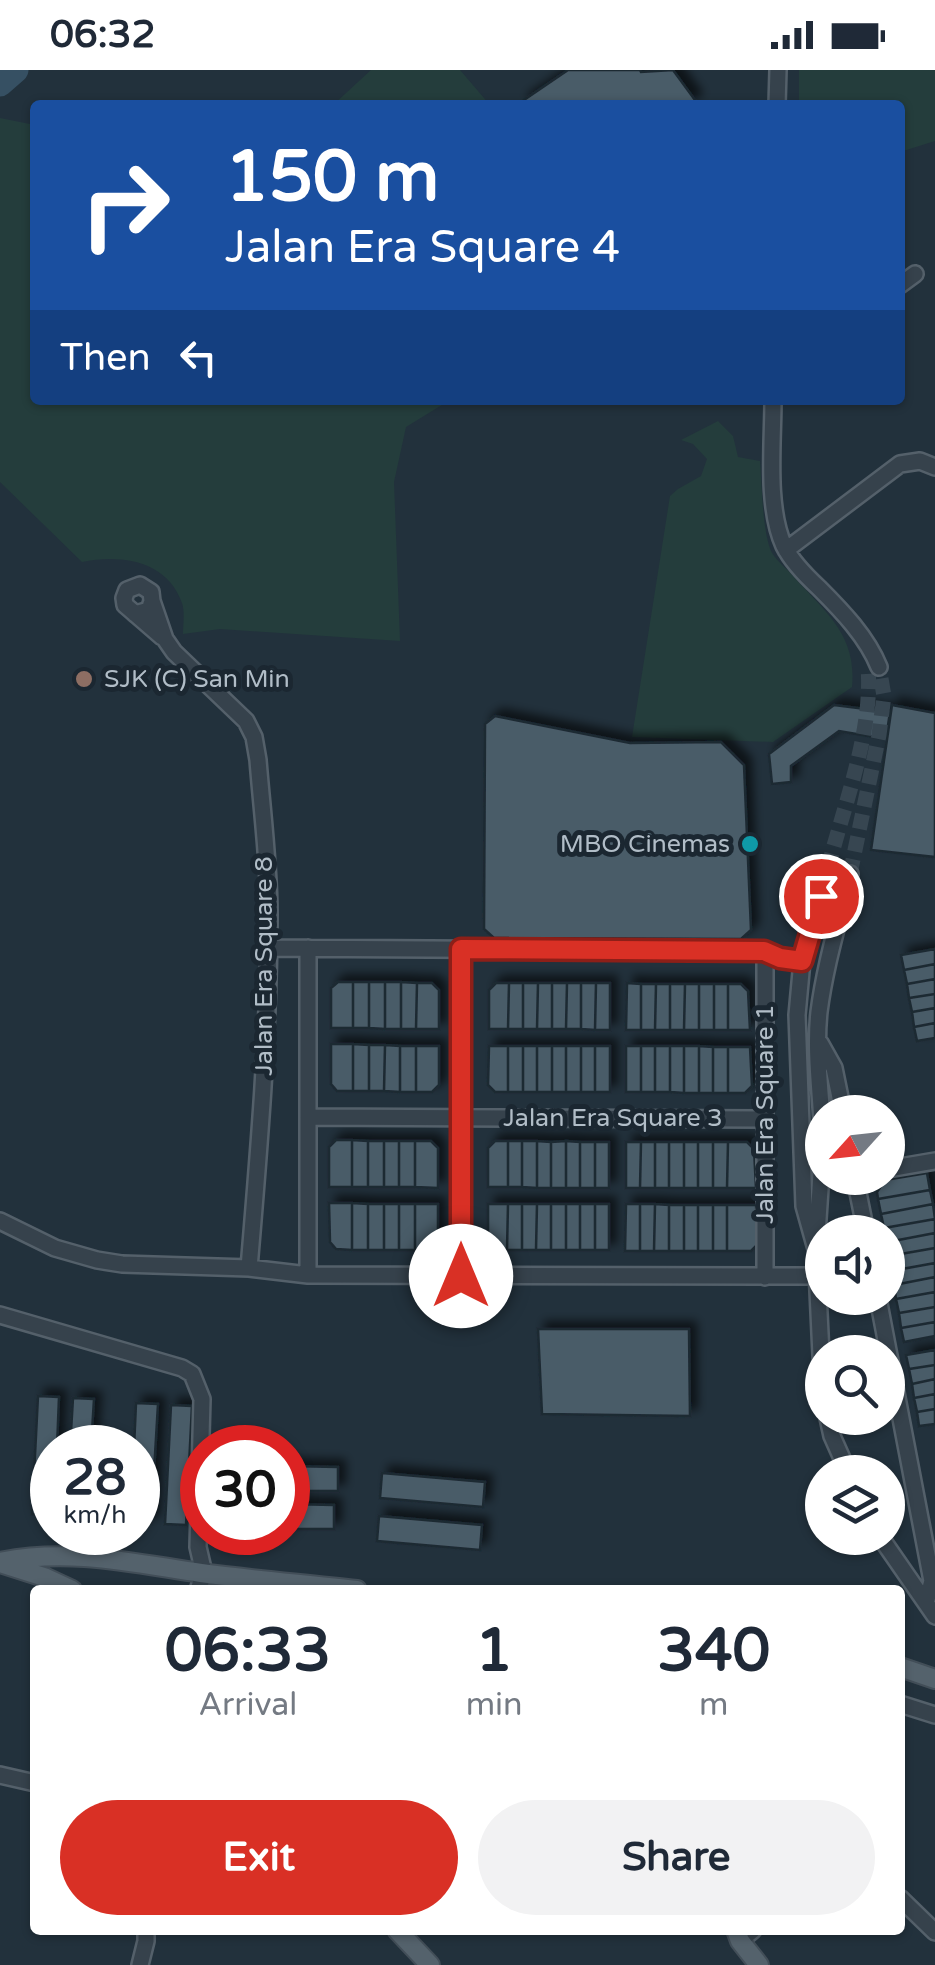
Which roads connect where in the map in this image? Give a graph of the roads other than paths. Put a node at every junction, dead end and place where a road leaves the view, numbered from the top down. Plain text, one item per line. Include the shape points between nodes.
1 (778, 70) edge
2 (778, 100) edge
3 (915, 274) dead end
4 (905, 282) edge
5 (773, 405) edge
6 (935, 467) edge
7 (786, 550) junction
8 (152, 601) junction
9 (135, 614) junction
10 (165, 639) junction
11 (873, 668) tunnel mouth
12 (828, 868) tunnel mouth
13 (850, 874) tunnel mouth
14 (268, 948) junction
15 (308, 948) junction
16 (461, 949) junction
17 (764, 951) junction
18 (802, 961) junction
19 (818, 1040) junction
20 (821, 1095) edge
21 (840, 1095) edge
22 (308, 1116) junction
23 (461, 1117) junction
24 (765, 1119) junction
25 (935, 1160) edge
26 (905, 1166) edge
27 (807, 1215) edge
28 (0, 1221) edge
29 (249, 1268) junction
30 (308, 1275) junction
31 (461, 1276) junction
32 (805, 1276) edge
33 (765, 1278) junction
34 (0, 1315) edge
35 (881, 1315) edge
36 (893, 1555) edge
37 (0, 1563) edge
38 (201, 1582) edge
39 (62, 1585) edge
40 (259, 1585) edge
41 (930, 1610) edge
42 (905, 1669) edge
43 (935, 1679) edge
44 (905, 1706) edge
45 (935, 1716) edge
46 (0, 1775) edge
47 (30, 1783) edge
48 (905, 1903) edge
49 (935, 1932) edge
50 (146, 1935) edge
51 (402, 1935) edge
52 (744, 1935) edge
53 (140, 1965) edge
54 (430, 1965) edge
55 (759, 1965) edge

1 - 2 street
3 - 4 street
5 - 7 street via 776,515
6 - 7 street via 900,464
7 - 11 street via 872,649
8 - 9 street
8 - 9 street via 144,586 131,587 124,602
8 - 10 street, Jalan Era Square 8
9 - 10 street, Jalan Era Square 8
10 - 14 street, Jalan Era Square 8 via 254,736
12 - 18 street
13 - 19 street via 827,966
14 - 15 street
14 - 29 street, Jalan Era Square 8
15 - 16 street
15 - 22 street, Jalan Era Square 8
16 - 17 street
16 - 23 street
17 - 18 street
17 - 24 street, Jalan Era Square 1
18 - 27 street via 797,1015
19 - 20 street
19 - 21 street
22 - 23 street, Jalan Era Square 3
22 - 30 street, Jalan Era Square 8
23 - 24 street, Jalan Era Square 3
23 - 31 street
24 - 33 street, Jalan Era Square 1
25 - 26 street
28 - 29 street via 97,1260
29 - 30 street
30 - 31 street
31 - 33 street
32 - 33 street
34 - 38 street via 192,1374 202,1399
35 - 41 street via 932,1581
36 - 41 street
37 - 38 main road via 34,1556 108,1558
37 - 39 main road
38 - 40 main road
42 - 43 main road
44 - 45 street
46 - 47 street
48 - 49 street
50 - 53 street
51 - 54 main road
52 - 55 main road

